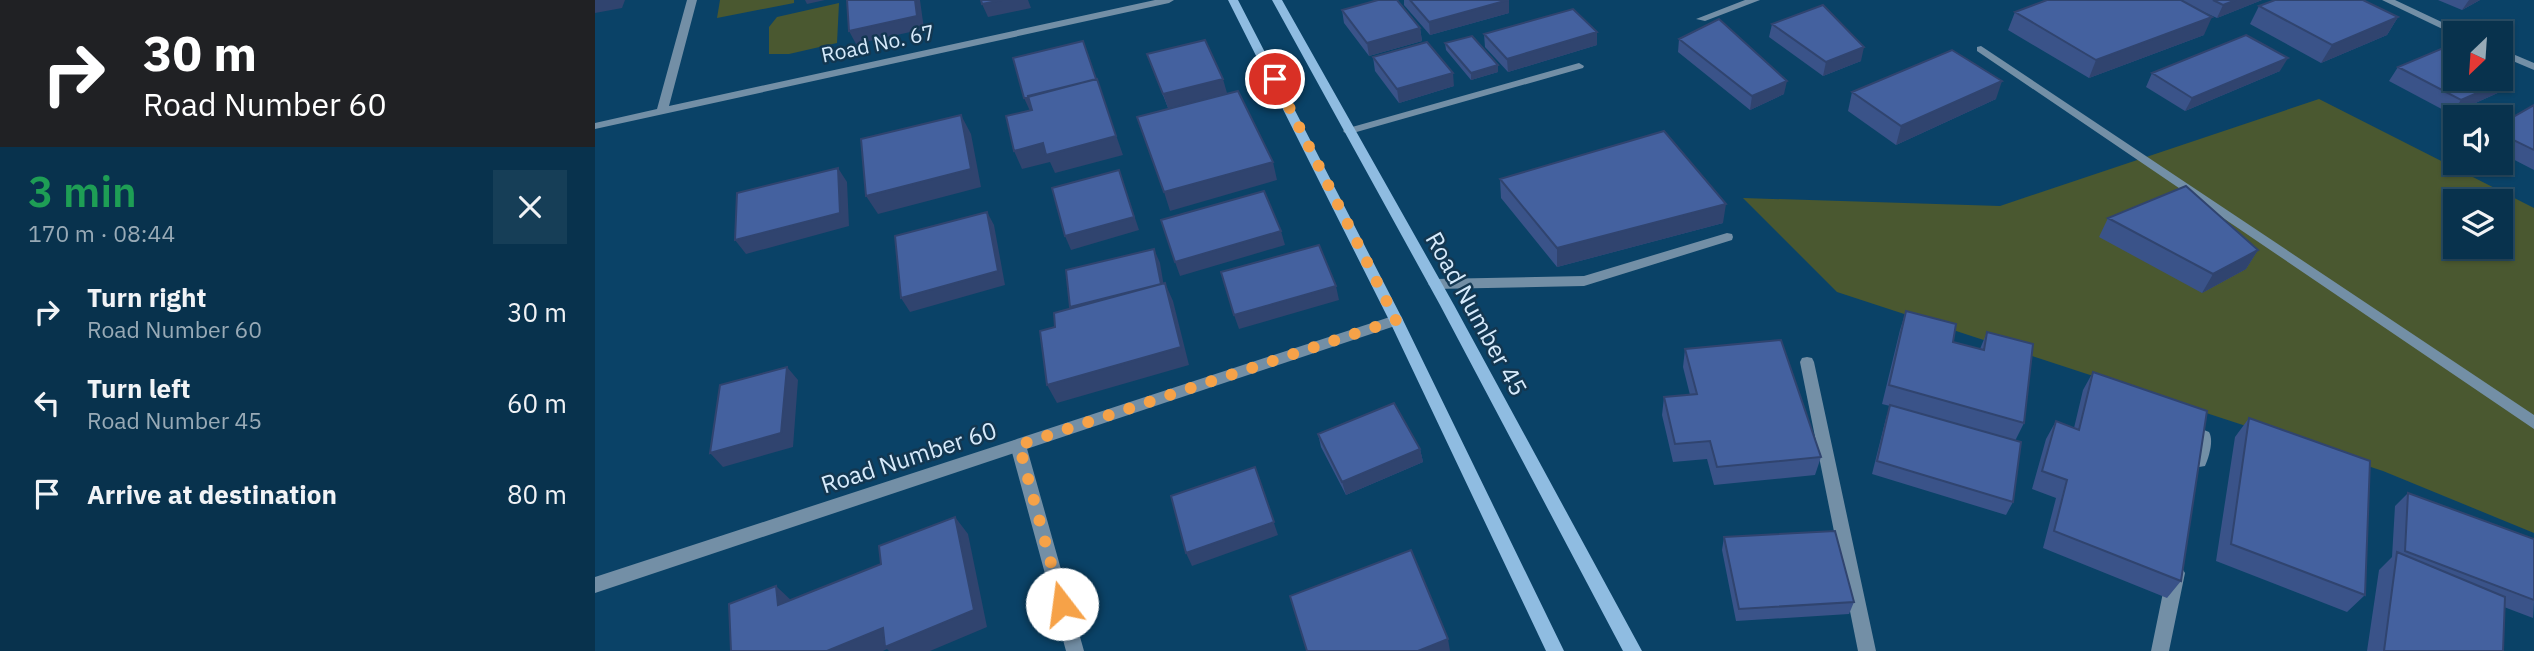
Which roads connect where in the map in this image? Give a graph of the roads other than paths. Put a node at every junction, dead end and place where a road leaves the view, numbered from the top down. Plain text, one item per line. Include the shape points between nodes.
1 (692, 0) edge
2 (1170, 0) edge
3 (1233, 0) edge
4 (1277, 0) edge
5 (1755, 0) edge
6 (2387, 0) edge
7 (1701, 19) dead end
8 (2443, 26) edge
9 (1981, 48) dead end
10 (2513, 57) edge
11 (1579, 66) dead end
12 (2534, 67) edge
13 (662, 112) junction
14 (595, 126) edge
15 (1349, 131) junction
16 (1727, 237) dead end
17 (1435, 284) junction
18 (1396, 320) junction
19 (1807, 362) dead end
20 (2534, 422) edge
21 (2204, 436) edge
22 (1019, 445) junction
23 (2196, 477) edge
24 (2179, 557) edge
25 (595, 585) edge
26 (1075, 651) edge
27 (1555, 651) edge
28 (1633, 651) edge
29 (1867, 651) edge
30 (2160, 651) edge

1 - 13 street
2 - 13 street, Road No. 67
3 - 18 main road
4 - 15 main road, Road Number 45
5 - 7 street
6 - 8 street
9 - 20 street
10 - 12 street
11 - 15 street
13 - 14 street, Road No. 67
15 - 17 main road, Road Number 45
16 - 17 street via 1584,281
17 - 28 main road, Road Number 45
18 - 22 street, Road Number 60
18 - 27 main road
19 - 29 street
21 - 23 street
22 - 25 street, Road Number 60
22 - 26 street
24 - 30 street

